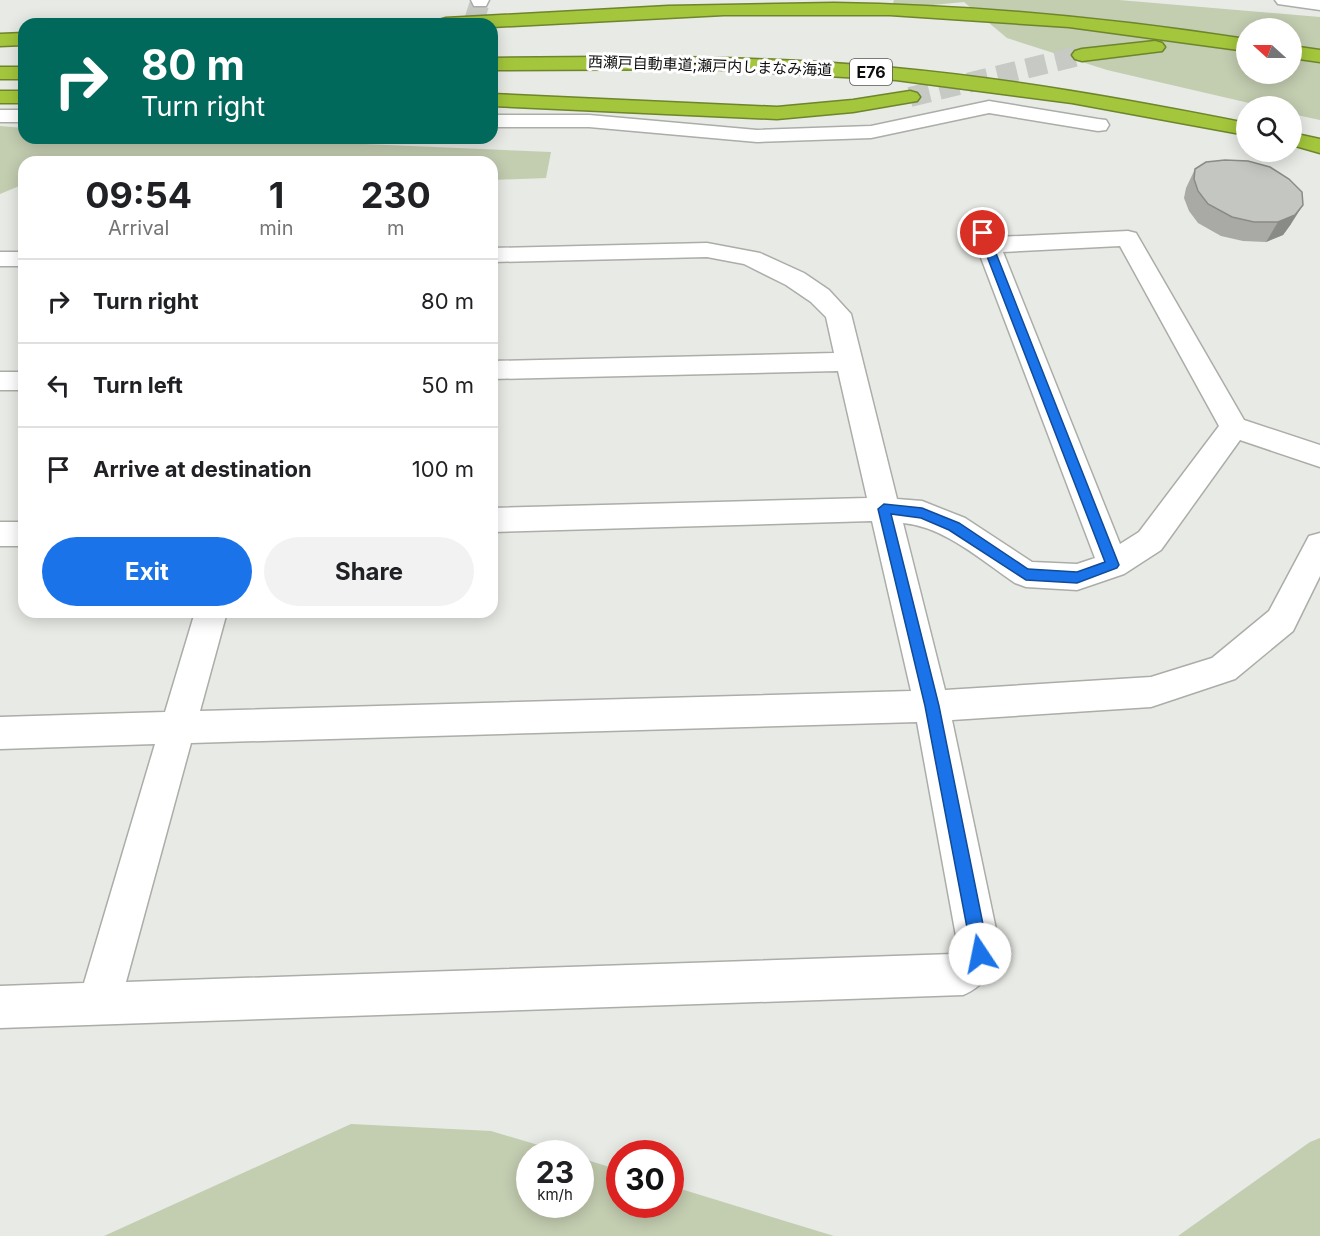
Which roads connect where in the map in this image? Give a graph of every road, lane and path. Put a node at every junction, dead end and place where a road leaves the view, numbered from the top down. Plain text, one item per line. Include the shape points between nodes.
1 (1284, 0) edge
2 (1316, 3) edge
3 (498, 21) edge
4 (18, 39) edge
5 (0, 40) edge
6 (1236, 43) edge
7 (498, 45) edge
8 (1236, 50) edge
9 (0, 52) edge
10 (18, 52) edge
11 (1302, 53) edge
12 (1082, 55) tunnel mouth
13 (1320, 56) edge
14 (1302, 60) edge
15 (1320, 63) edge
16 (498, 64) edge
17 (0, 73) edge
18 (18, 73) edge
19 (1138, 89) dead end
20 (0, 97) edge
21 (18, 97) edge
22 (910, 97) tunnel mouth
23 (1193, 99) dead end
24 (498, 100) edge
25 (1236, 108) edge
26 (0, 116) edge
27 (18, 116) edge
28 (498, 122) edge
29 (1302, 122) edge
30 (1098, 125) dead end
31 (1320, 126) edge
32 (1236, 127) edge
33 (1302, 142) edge
34 (1320, 146) edge
35 (498, 255) edge
36 (0, 259) edge
37 (18, 259) edge
38 (850, 362) junction
39 (498, 370) edge
40 (0, 381) edge
41 (18, 381) edge
42 (1234, 427) junction
43 (1320, 456) edge
44 (884, 509) junction
45 (498, 520) edge
46 (0, 534) edge
47 (18, 534) edge
48 (1320, 545) edge
49 (1113, 565) junction
50 (209, 618) edge
51 (932, 706) junction
52 (178, 728) junction
53 (0, 733) edge
54 (99, 1004) junction
55 (0, 1007) edge

1 - 2 street
3 - 6 highway via 698,10 891,9 1029,18
4 - 5 highway
7 - 19 highway, 西瀬戸自動車道;瀬戸内しまなみ海道 / E76 via 710,45 861,53 1035,72
8 - 12 highway via 1167,46
9 - 10 highway
11 - 13 highway
14 - 15 highway
16 - 32 highway, 西瀬戸自動車道;瀬戸内しまなみ海道 / E76 via 704,63 858,71 1031,90
17 - 18 highway
20 - 21 highway
22 - 24 highway via 777,113
23 - 25 highway
26 - 27 street
28 - 30 street via 589,121 757,136 871,132 989,107
29 - 31 highway
33 - 34 highway
35 - 38 street via 707,250 751,258 795,279 838,314
36 - 37 street
38 - 39 street
38 - 44 street
40 - 41 street
42 - 43 street
42 - 49 street via 1150,541
42 - 49 street via 1128,238 983,233
44 - 45 street
44 - 49 street via 922,513 954,526 1026,574 1077,577
44 - 51 street
46 - 47 street
48 - 51 street via 1281,621 1223,669 1151,692
50 - 52 street
51 - 52 street
51 - 54 street via 980,954 963,974
52 - 53 street
52 - 54 street
54 - 55 street

